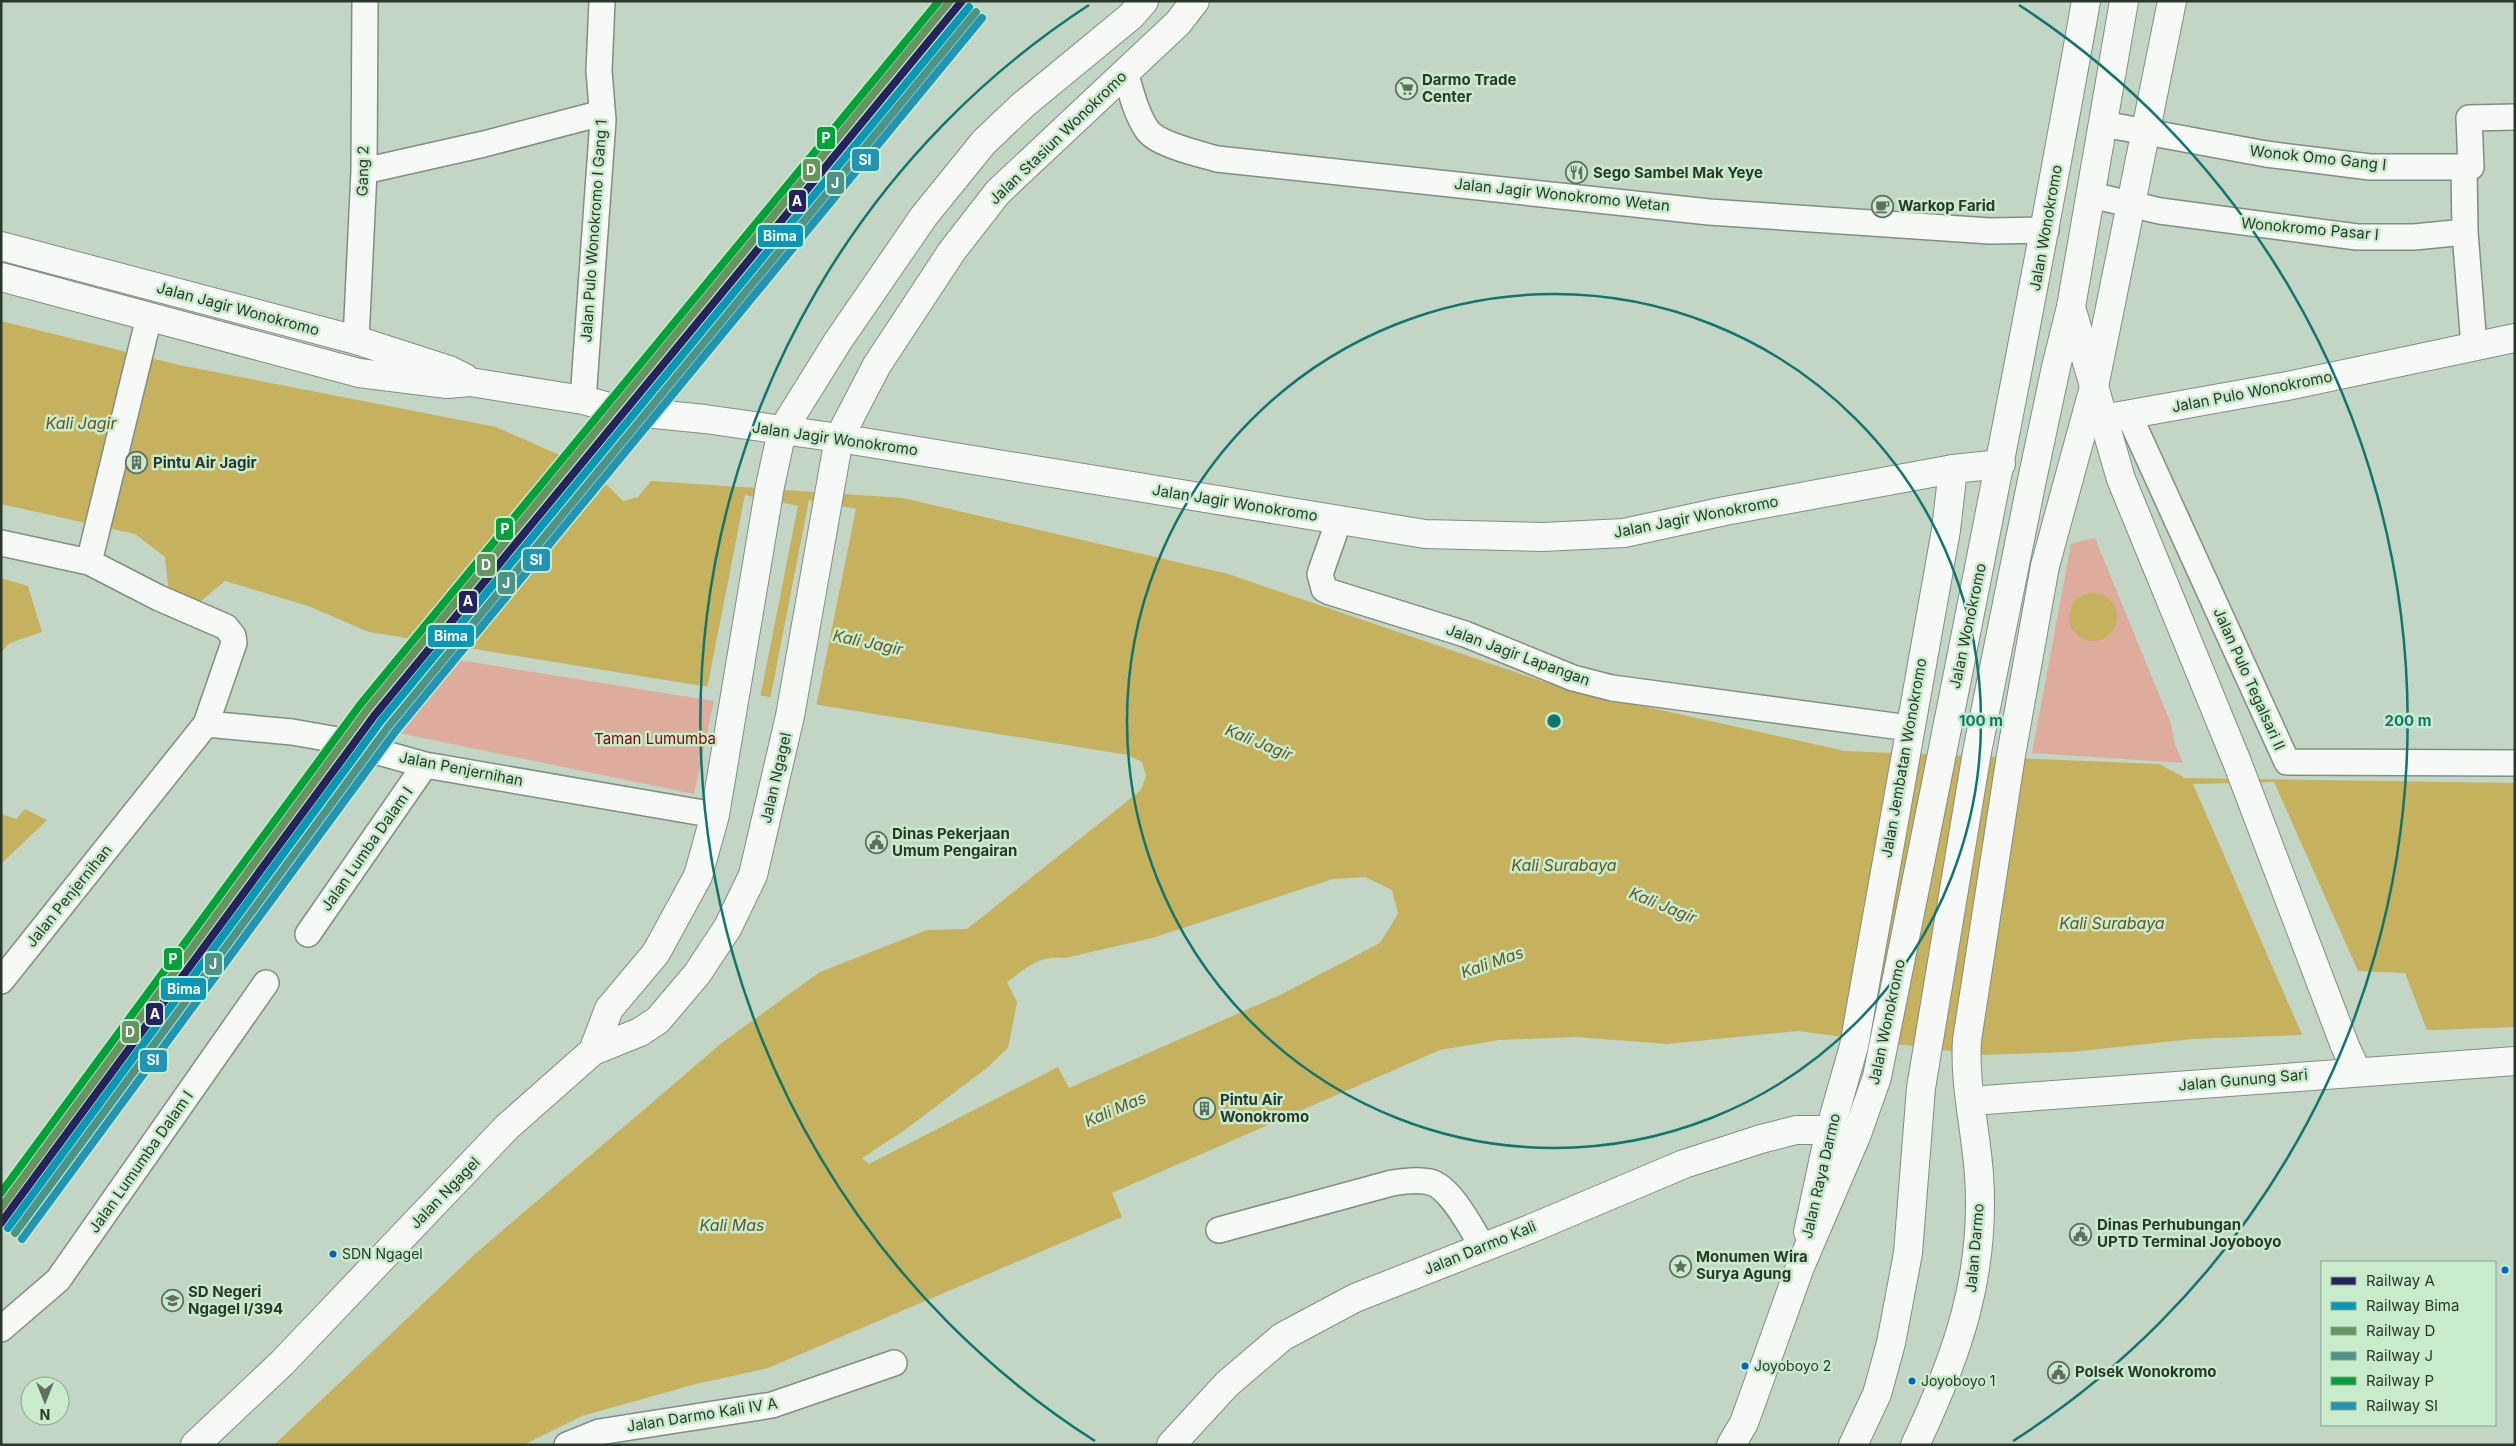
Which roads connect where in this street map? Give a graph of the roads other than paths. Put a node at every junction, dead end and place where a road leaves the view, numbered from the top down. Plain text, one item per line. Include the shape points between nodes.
1 (365, 1) edge
2 (602, 1) edge
3 (1144, 1) edge
4 (1194, 1) edge
5 (2086, 1) edge
6 (2124, 1) edge
7 (2172, 1) edge
8 (1125, 72) junction
9 (602, 113) junction
10 (2515, 117) edge
11 (2103, 124) junction
12 (2464, 167) junction
13 (364, 171) junction
14 (2091, 196) junction
15 (2046, 230) junction
16 (2465, 232) junction
17 (1, 246) edge
18 (1, 277) edge
19 (2072, 308) junction
20 (148, 317) junction
21 (2515, 338) edge
22 (356, 340) junction
23 (2474, 346) junction
24 (470, 382) junction
25 (2094, 387) junction
26 (583, 400) junction
27 (2129, 415) junction
28 (2103, 419) junction
29 (782, 431) junction
30 (839, 438) junction
31 (2001, 464) junction
32 (1953, 469) junction
33 (2032, 480) junction
34 (1340, 520) junction
35 (1, 543) edge
36 (90, 553) junction
37 (2045, 566) junction
38 (206, 724) junction
39 (1908, 737) junction
40 (2515, 763) edge
41 (425, 765) junction
42 (715, 815) junction
43 (308, 934) dead end
44 (1, 981) edge
45 (266, 983) dead end
46 (1854, 1046) joint
47 (593, 1051) junction
48 (2515, 1062) edge
49 (2357, 1072) junction
50 (1969, 1089) junction
51 (1830, 1130) junction
52 (1219, 1230) dead end
53 (1483, 1248) junction
54 (1800, 1267) junction
55 (1, 1329) edge
56 (894, 1363) dead end
57 (573, 1444) edge
58 (195, 1445) edge
59 (1171, 1445) edge
60 (1731, 1445) edge
61 (1853, 1445) edge
62 (1915, 1445) edge

1 - 13 street, Gang 2
2 - 9 street, Jalan Pulo Wonokromo I Gang 1 via 599,71
3 - 29 main road via 1132,16 1023,105 964,164 843,333
4 - 8 main road, Jalan Stasiun Wonokromo via 1178,23
5 - 15 main road, Jalan Wonokromo
6 - 11 main road
7 - 25 main road
8 - 15 street, Jalan Jagir Wonokromo Wetan via 1149,132 1174,146 1217,159 1709,212 1990,231
8 - 30 main road, Jalan Stasiun Wonokromo via 998,192 952,251 877,365
9 - 13 street
9 - 26 street, Jalan Pulo Wonokromo I Gang 1
10 - 12 street via 2469,118 2471,167
11 - 12 street, Wonok Omo Gang I via 2266,154 2370,167
11 - 14 main road
12 - 16 street
13 - 22 street, Gang 2
14 - 16 street, Wonokromo Pasar I via 2160,211 2357,237 2414,237
14 - 19 main road
15 - 31 main road, Jalan Wonokromo
16 - 23 street
17 - 22 main road, Jalan Jagir Wonokromo
18 - 20 main road, Jalan Jagir Wonokromo
19 - 25 main road
19 - 33 main road
20 - 24 main road, Jalan Jagir Wonokromo via 359,373 447,384
20 - 36 street
21 - 23 main road, Jalan Pulo Wonokromo
22 - 24 main road, Jalan Jagir Wonokromo via 449,370
23 - 27 main road, Jalan Pulo Wonokromo
24 - 26 main road, Jalan Jagir Wonokromo
25 - 28 main road
25 - 37 main road
26 - 29 main road, Jalan Jagir Wonokromo via 624,411
27 - 28 main road, Jalan Pulo Wonokromo
27 - 40 street, Jalan Pulo Tegalsari II via 2286,762
28 - 49 main road via 2121,479
29 - 30 main road, Jalan Jagir Wonokromo
29 - 42 main road, Jalan Ngagel
30 - 34 main road, Jalan Jagir Wonokromo
30 - 47 main road, Jalan Ngagel via 790,716 753,875 728,927 697,974 658,1020 640,1032
31 - 32 main road, Jalan Jagir Wonokromo
31 - 54 main road, Jalan Wonokromo via 1877,1077 1857,1134
32 - 34 main road, Jalan Jagir Wonokromo via 1725,510 1624,533 1543,537 1425,534
32 - 39 main road, Jalan Jembatan Wonokromo via 1946,530
33 - 37 main road
33 - 61 main road via 1977,752 1920,1088 1908,1253 1891,1343 1877,1394
34 - 39 street, Jalan Jagir Lapangan via 1320,574 1324,589 1330,592 1465,634 1573,678 1612,688
35 - 36 street
36 - 38 street via 159,598 230,631 234,643
37 - 50 main road via 2011,755 1967,1040
38 - 41 street, Jalan Penjernihan via 324,737
38 - 44 street, Jalan Penjernihan
39 - 46 main road, Jalan Jembatan Wonokromo
41 - 42 street, Jalan Penjernihan
41 - 43 street, Jalan Lumba Dalam I
42 - 47 main road, Jalan Ngagel via 698,876 656,953 609,1009
45 - 55 street, Jalan Lumumba Dalam I via 58,1280
46 - 51 main road, Jalan Raya Darmo
47 - 58 main road, Jalan Ngagel via 508,1128 282,1363
48 - 49 main road, Jalan Gunung Sari
49 - 50 main road, Jalan Gunung Sari
50 - 62 main road, Jalan Darmo via 1980,1176 1974,1284 1956,1349
51 - 53 main road, Jalan Darmo Kali via 1796,1130 1684,1164
51 - 54 main road, Jalan Raya Darmo
52 - 53 street via 1412,1180 1431,1182 1444,1188
53 - 59 main road, Jalan Darmo Kali via 1355,1298 1282,1337 1227,1384
54 - 60 main road, Jalan Raya Darmo via 1744,1423
56 - 57 street, Jalan Darmo Kali IV A via 772,1405 616,1429

